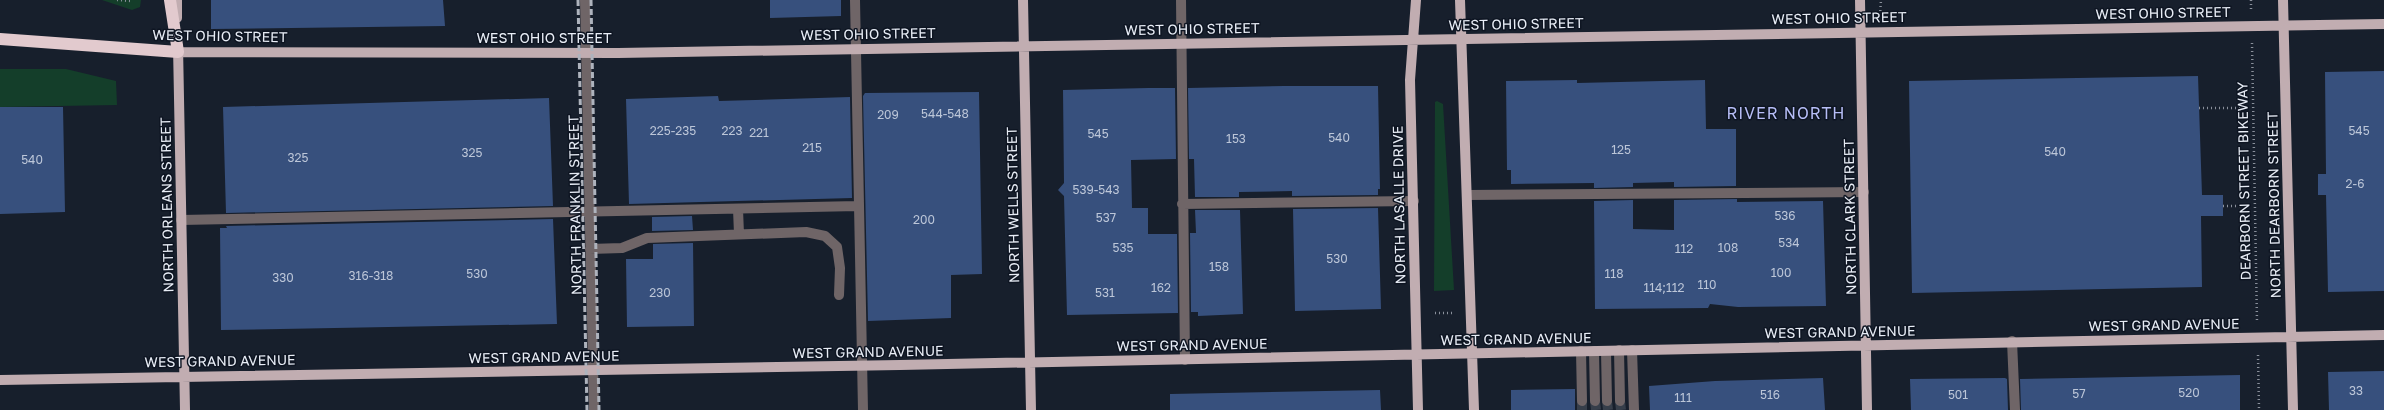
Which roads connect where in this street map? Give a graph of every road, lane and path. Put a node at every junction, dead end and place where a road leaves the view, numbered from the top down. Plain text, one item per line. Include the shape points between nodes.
1 (116, 0) edge
2 (170, 0) edge
3 (177, 0) edge
4 (585, 0) edge
5 (855, 0) edge
6 (1023, 0) edge
7 (1181, 0) edge
8 (1416, 0) edge
9 (1460, 0) edge
10 (1860, 0) edge
11 (2283, 0) edge
12 (131, 1) edge
13 (2384, 24) edge
14 (2283, 26) junction
15 (1861, 33) junction
16 (0, 39) edge
17 (1462, 39) junction
18 (1413, 40) junction
19 (1181, 44) junction
20 (1024, 46) junction
21 (856, 49) junction
22 (178, 52) junction
23 (586, 53) junction
24 (2252, 63) dead end
25 (2199, 108) dead end
26 (2242, 108) dead end
27 (1864, 192) junction
28 (1468, 195) junction
29 (1414, 201) junction
30 (1182, 204) junction
31 (858, 206) junction
32 (2223, 206) dead end
33 (2244, 206) dead end
34 (738, 209) junction
35 (589, 212) junction
36 (181, 220) junction
37 (739, 234) junction
38 (590, 249) junction
39 (839, 295) dead end
40 (2256, 299) dead end
41 (1435, 313) dead end
42 (1455, 313) dead end
43 (2384, 335) edge
44 (2291, 337) junction
45 (2012, 341) junction
46 (1866, 345) junction
47 (1619, 350) junction
48 (1632, 350) junction
49 (1581, 351) junction
50 (1594, 351) junction
51 (1606, 351) junction
52 (1472, 353) junction
53 (1416, 355) junction
54 (1185, 360) junction
55 (1031, 363) junction
56 (862, 366) junction
57 (593, 370) junction
58 (2258, 371) dead end
59 (184, 375) junction
60 (0, 380) edge
61 (1582, 401) tunnel mouth
62 (1595, 401) tunnel mouth
63 (1607, 401) tunnel mouth
64 (1620, 401) tunnel mouth
65 (185, 410) edge
66 (594, 410) edge
67 (863, 410) edge
68 (1031, 410) edge
69 (1418, 410) edge
70 (1474, 410) edge
71 (1634, 410) edge
72 (1868, 410) edge
73 (2014, 410) edge
74 (2259, 410) edge
75 (2293, 410) edge

1 - 12 path
2 - 22 highway
3 - 22 main road, NORTH ORLEANS STREET
4 - 23 street, NORTH FRANKLIN STREET
5 - 21 street
6 - 20 main road, NORTH WELLS STREET
7 - 19 street
8 - 18 main road, NORTH LASALLE DRIVE
9 - 17 main road
10 - 15 main road, NORTH CLARK STREET
11 - 14 main road, NORTH DEARBORN STREET
13 - 14 main road, WEST OHIO STREET
14 - 15 main road, WEST OHIO STREET
14 - 44 main road, NORTH DEARBORN STREET
15 - 17 main road, WEST OHIO STREET
15 - 27 main road, NORTH CLARK STREET
16 - 22 highway, WEST OHIO STREET
17 - 18 main road, WEST OHIO STREET
17 - 28 main road
18 - 19 main road, WEST OHIO STREET
18 - 29 main road, NORTH LASALLE DRIVE via 1410,80
19 - 20 main road, WEST OHIO STREET
19 - 30 street
20 - 21 main road, WEST OHIO STREET
20 - 55 main road, NORTH WELLS STREET
21 - 23 main road, WEST OHIO STREET
21 - 31 street
22 - 23 main road, WEST OHIO STREET
22 - 36 main road, NORTH ORLEANS STREET
23 - 35 street, NORTH FRANKLIN STREET
24 - 40 path, DEARBORN STREET BIKEWAY
25 - 26 path
27 - 28 street
27 - 46 main road, NORTH CLARK STREET
28 - 52 main road
29 - 30 street
29 - 53 main road, NORTH LASALLE DRIVE
30 - 54 street
31 - 34 street
31 - 56 street
32 - 33 path
34 - 35 street
34 - 37 street
35 - 36 street
35 - 38 street, NORTH FRANKLIN STREET
36 - 59 main road, NORTH ORLEANS STREET
37 - 38 street via 647,238 622,248
37 - 39 street via 806,232 825,236 837,247 840,268
38 - 57 street, NORTH FRANKLIN STREET
41 - 42 path
43 - 44 main road, WEST GRAND AVENUE
44 - 45 main road, WEST GRAND AVENUE
44 - 75 main road, NORTH DEARBORN STREET
45 - 46 main road, WEST GRAND AVENUE
45 - 73 street
46 - 48 main road, WEST GRAND AVENUE
46 - 72 main road, NORTH CLARK STREET
47 - 48 main road, WEST GRAND AVENUE
47 - 51 main road, WEST GRAND AVENUE
47 - 64 street
48 - 71 street
49 - 50 main road, WEST GRAND AVENUE
49 - 52 main road, WEST GRAND AVENUE
49 - 61 street
50 - 51 main road, WEST GRAND AVENUE
50 - 62 street
51 - 63 street
52 - 53 main road, WEST GRAND AVENUE
52 - 70 main road
53 - 54 main road, WEST GRAND AVENUE
53 - 69 main road, NORTH LASALLE DRIVE
54 - 55 main road, WEST GRAND AVENUE
55 - 56 main road, WEST GRAND AVENUE
55 - 68 main road, NORTH WELLS STREET
56 - 57 main road, WEST GRAND AVENUE
56 - 67 street
57 - 59 main road, WEST GRAND AVENUE
57 - 66 street, NORTH FRANKLIN STREET
58 - 74 path
59 - 60 main road, WEST GRAND AVENUE
59 - 65 main road, NORTH ORLEANS STREET

